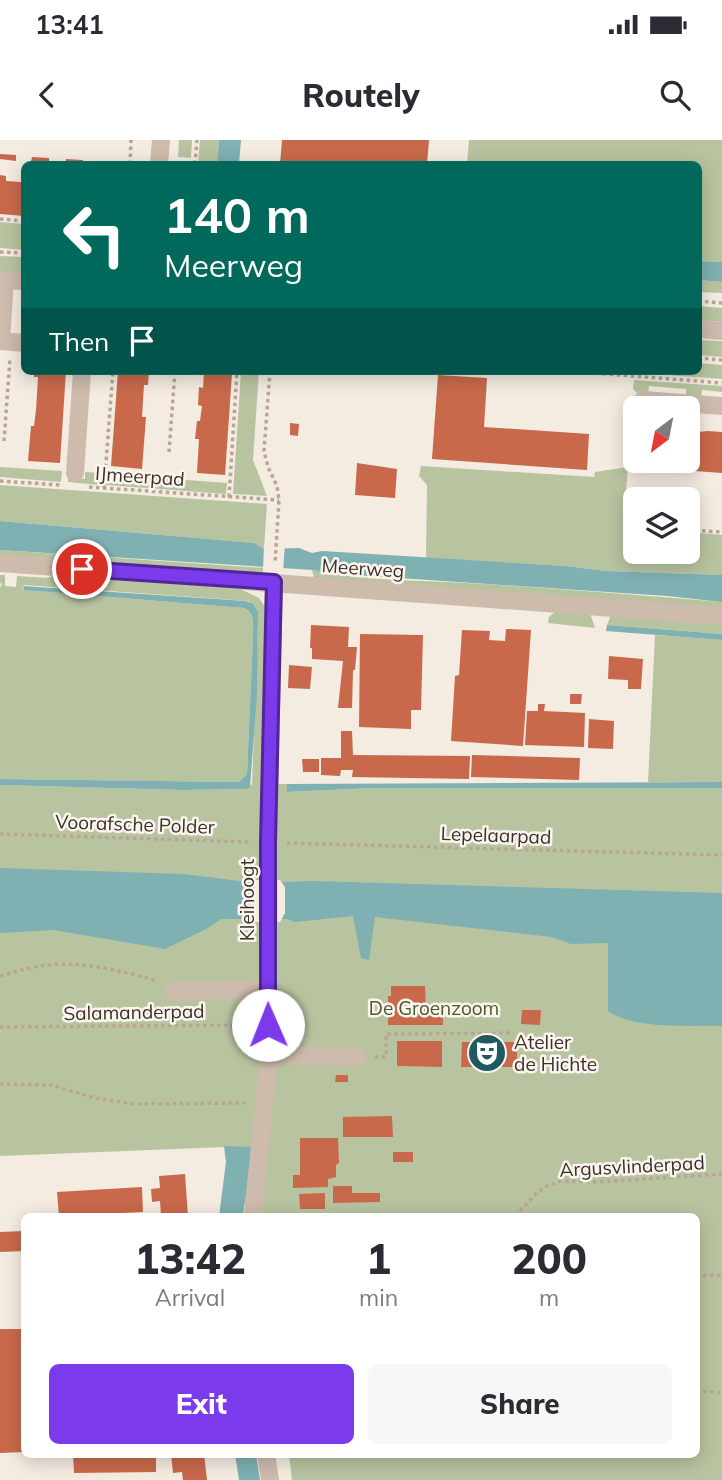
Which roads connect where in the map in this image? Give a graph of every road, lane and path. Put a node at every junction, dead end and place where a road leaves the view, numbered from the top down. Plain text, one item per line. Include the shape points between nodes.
1 (131, 140) edge
2 (161, 140) edge
3 (197, 140) edge
4 (130, 161) edge
5 (159, 161) edge
6 (195, 161) edge
7 (0, 219) edge
8 (21, 221) edge
9 (0, 252) edge
10 (21, 253) edge
11 (2, 280) edge
12 (21, 281) edge
13 (702, 301) edge
14 (722, 303) edge
15 (702, 329) edge
16 (722, 331) edge
17 (9, 342) edge
18 (702, 358) edge
19 (722, 360) edge
20 (82, 375) edge
21 (113, 375) edge
22 (175, 375) edge
23 (237, 375) edge
24 (271, 375) edge
25 (619, 375) edge
26 (722, 383) edge
27 (700, 404) edge
28 (722, 406) edge
29 (4, 441) dead end
30 (169, 452) dead end
31 (0, 481) edge
32 (72, 481) junction
33 (104, 488) junction
34 (229, 497) junction
35 (279, 500) junction
36 (700, 531) edge
37 (722, 532) edge
38 (0, 563) edge
39 (274, 578) junction
40 (722, 616) edge
41 (0, 834) edge
42 (268, 842) junction
43 (722, 856) edge
44 (0, 976) edge
45 (267, 989) junction
46 (174, 991) joint
47 (268, 1025) junction
48 (0, 1027) edge
49 (514, 1033) dead end
50 (269, 1055) junction
51 (358, 1057) joint
52 (0, 1084) edge
53 (264, 1102) junction
54 (722, 1174) edge
55 (253, 1213) edge
56 (518, 1213) edge
57 (722, 1275) edge
58 (700, 1276) edge
59 (700, 1391) edge
60 (722, 1393) edge
61 (267, 1458) edge
62 (270, 1480) edge

1 - 4 path
2 - 5 street
3 - 6 path
7 - 8 path
9 - 10 path
11 - 12 street
11 - 17 street
13 - 14 path
15 - 16 street
17 - 29 path
18 - 19 path
20 - 32 street
21 - 33 path
22 - 30 path
23 - 34 path
24 - 35 path via 264,451
25 - 26 path
27 - 28 street
31 - 32 path, IJmeerpad
32 - 33 path, IJmeerpad
33 - 34 path, IJmeerpad
34 - 35 path, IJmeerpad
35 - 39 path
36 - 37 path
38 - 39 street, Meerweg
39 - 40 street, Meerweg
39 - 42 street, Kleihoogt
41 - 42 path, Voorafsche Polder
42 - 43 path, Lepelaarpad
42 - 45 street, Kleihoogt
44 - 46 path via 69,963 136,975 169,985
45 - 46 street
45 - 47 street, Kleihoogt
47 - 48 path, Salamanderpad
47 - 50 street, Kleihoogt
49 - 51 path via 386,1034 386,1057
50 - 51 street
50 - 53 street, Kleihoogt
52 - 53 path via 51,1085 134,1104
53 - 55 street, Kleihoogt
54 - 56 path, Argusvlinderpad via 561,1181 537,1193
57 - 58 path
59 - 60 path
61 - 62 street

